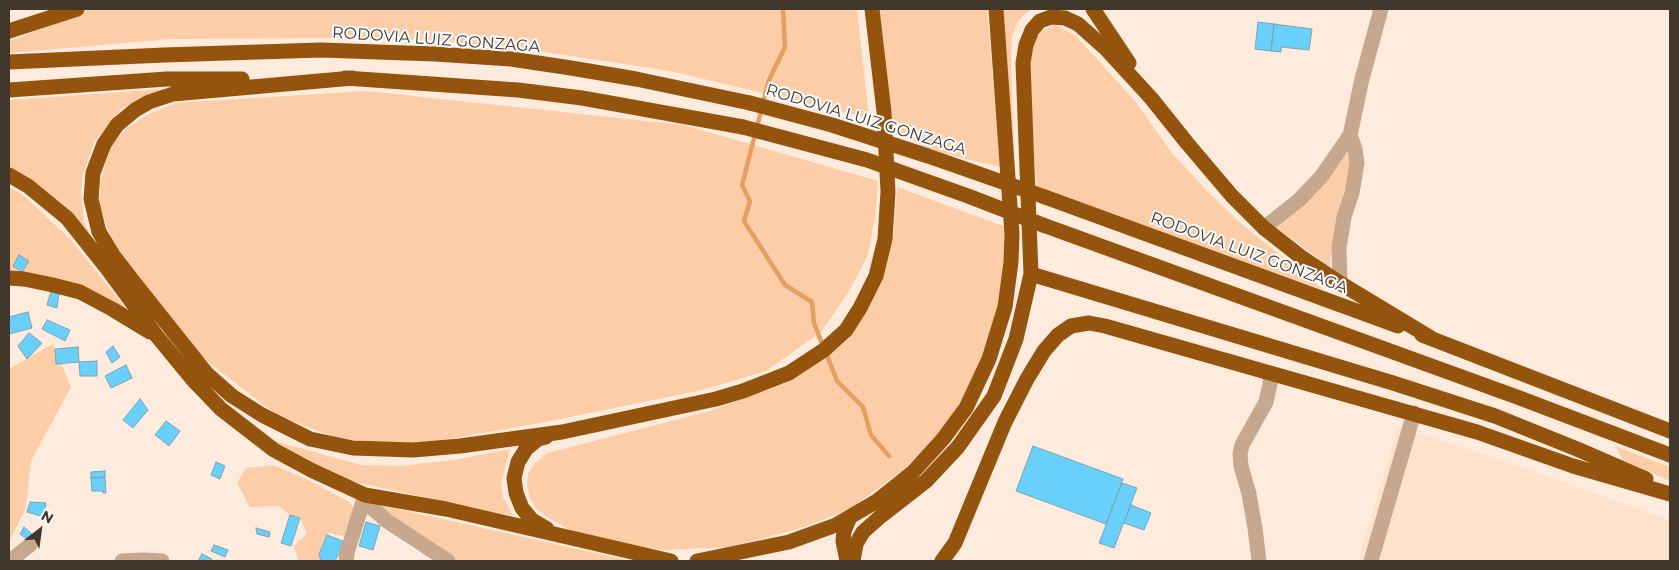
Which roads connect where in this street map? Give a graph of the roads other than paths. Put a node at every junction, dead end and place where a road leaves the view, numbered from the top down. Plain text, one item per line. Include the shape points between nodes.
1 (77, 9) edge
2 (872, 9) edge
3 (996, 9) edge
4 (1092, 9) edge
5 (1381, 9) edge
6 (9, 31) edge
7 (9, 62) edge
8 (353, 78) junction
9 (9, 90) edge
10 (1151, 98) junction
11 (1350, 135) junction
12 (9, 175) edge
13 (1264, 228) junction
14 (1031, 274) junction
15 (9, 278) edge
16 (1340, 283) junction
17 (156, 335) junction
18 (1431, 338) junction
19 (1270, 373) junction
20 (1414, 413) junction
21 (1670, 431) edge
22 (562, 432) junction
23 (1670, 455) edge
24 (1670, 490) edge
25 (1670, 494) edge
26 (364, 497) junction
27 (850, 517) junction
28 (567, 537) junction
29 (30, 545) dead end
30 (10, 561) edge
31 (122, 561) edge
32 (162, 561) edge
33 (346, 561) edge
34 (448, 561) edge
35 (671, 561) edge
36 (697, 561) edge
37 (848, 561) edge
38 (853, 561) edge
39 (942, 561) edge
40 (1259, 561) edge
41 (1371, 561) edge

1 - 6 highway
2 - 22 highway via 884,112 888,192 885,239 876,276 846,330 824,350 789,373 743,391
3 - 27 highway via 1012,234 1005,307 989,359 955,424 913,472 877,501
4 - 10 highway
5 - 11 street
7 - 18 highway, RODOVIA LUIZ GONZAGA, bridge via 321,50 511,59 636,79 750,103 876,139
8 - 9 highway via 167,79
8 - 22 highway via 173,94 135,110 117,125 104,144 93,173 91,199 99,232 132,282 207,374 232,396 262,415 310,439 353,448 413,450
8 - 23 highway, bridge via 518,90 598,100 743,127 867,160 1517,396
10 - 13 highway via 1232,196
10 - 14 highway via 1078,24 1051,17 1040,21 1032,30 1023,63
11 - 13 street via 1299,200
11 - 16 street via 1357,163 1339,248
12 - 17 highway via 67,218
13 - 16 highway
14 - 24 highway via 1494,416
14 - 38 highway via 1016,338 994,396 958,447 926,481 863,532 856,544
15 - 17 highway via 53,284 80,292
16 - 18 highway
17 - 26 highway via 221,409 254,435 274,450
18 - 21 highway, RODOVIA LUIZ GONZAGA
19 - 20 highway
19 - 39 highway via 1104,326 1089,323 1072,326 1058,335 1044,351 1027,379 1005,422 955,543
19 - 40 street via 1266,402 1242,444 1240,454
20 - 25 highway via 1573,466
20 - 41 street
22 - 28 highway via 538,439 526,449 514,478 516,494 532,520
26 - 28 highway via 446,509
26 - 33 street
26 - 34 street via 394,526
27 - 36 highway via 789,542
27 - 37 highway via 843,541
28 - 35 highway
29 - 30 street
31 - 32 street

